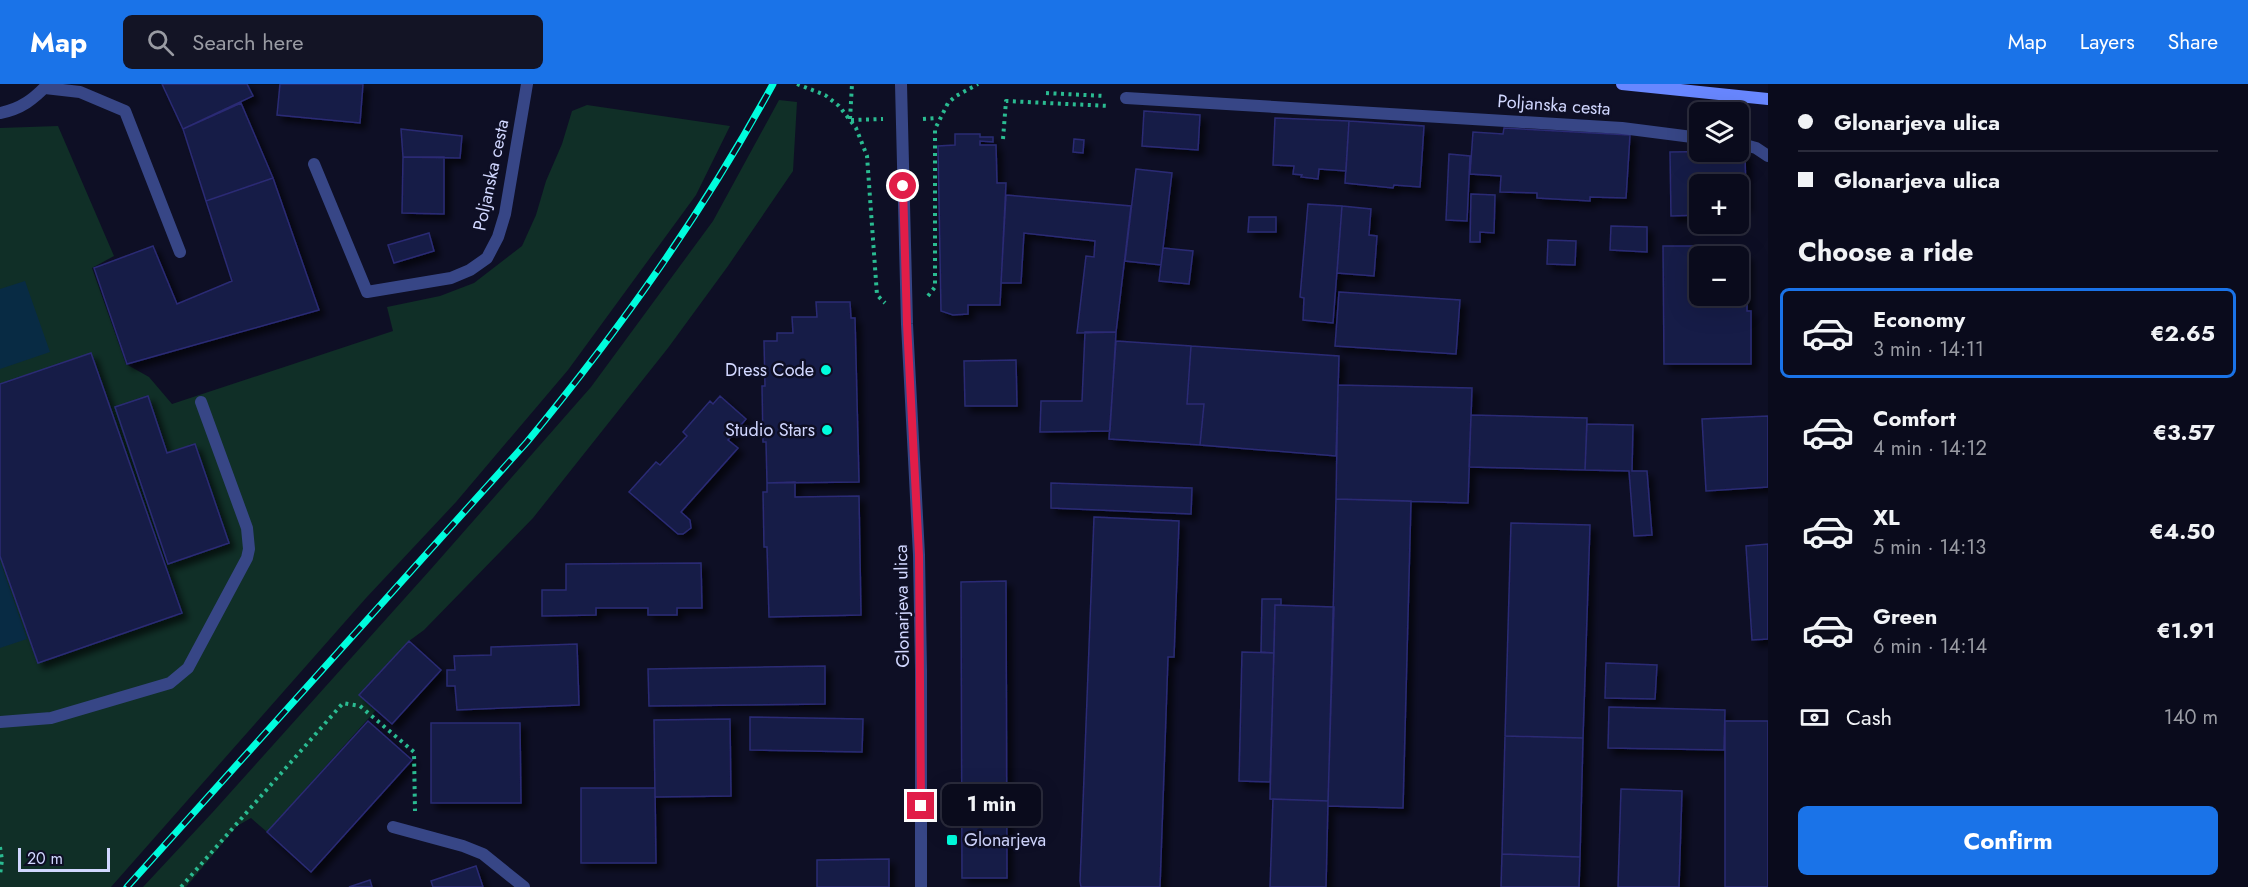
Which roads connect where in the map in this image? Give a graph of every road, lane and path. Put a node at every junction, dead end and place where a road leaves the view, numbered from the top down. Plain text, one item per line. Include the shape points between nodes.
1 (527, 84) edge
2 (797, 84) edge
3 (852, 84) edge
4 (901, 84) edge
5 (963, 84) edge
6 (978, 84) edge
7 (1622, 84) edge
8 (962, 93) junction
9 (1046, 93) dead end
10 (1130, 98) junction
11 (1768, 99) edge
12 (0, 112) edge
13 (850, 120) junction
14 (1689, 137) edge
15 (1003, 139) dead end
16 (1749, 146) edge
17 (1768, 156) edge
18 (314, 164) dead end
19 (180, 252) dead end
20 (907, 324) junction
21 (201, 402) dead end
22 (0, 722) edge
23 (393, 827) dead end
24 (415, 833) junction
25 (0, 847) edge
26 (0, 875) edge
27 (181, 887) edge
28 (524, 887) edge
29 (921, 887) edge

1 - 18 street, Poljanska cesta via 498,237 487,258 452,278 368,292
2 - 13 path via 825,95
3 - 13 path
4 - 20 street, Glonarjeva ulica
5 - 8 path
6 - 8 path
7 - 11 main road, Poljanska cesta
8 - 20 path via 948,103 935,129 935,287
9 - 10 path
10 - 14 street, Poljanska cesta via 1622,128
10 - 15 path via 1133,107 1006,101
12 - 19 street via 26,103 48,84 45,88 80,92 125,111
13 - 20 path via 867,156 877,295
16 - 17 street
20 - 29 street, Glonarjeva ulica via 919,555
21 - 22 street via 248,528 249,549 188,668 170,683 108,702 51,718
23 - 24 street
24 - 27 path via 414,752 360,706 343,703
24 - 28 street via 483,854
25 - 26 path

